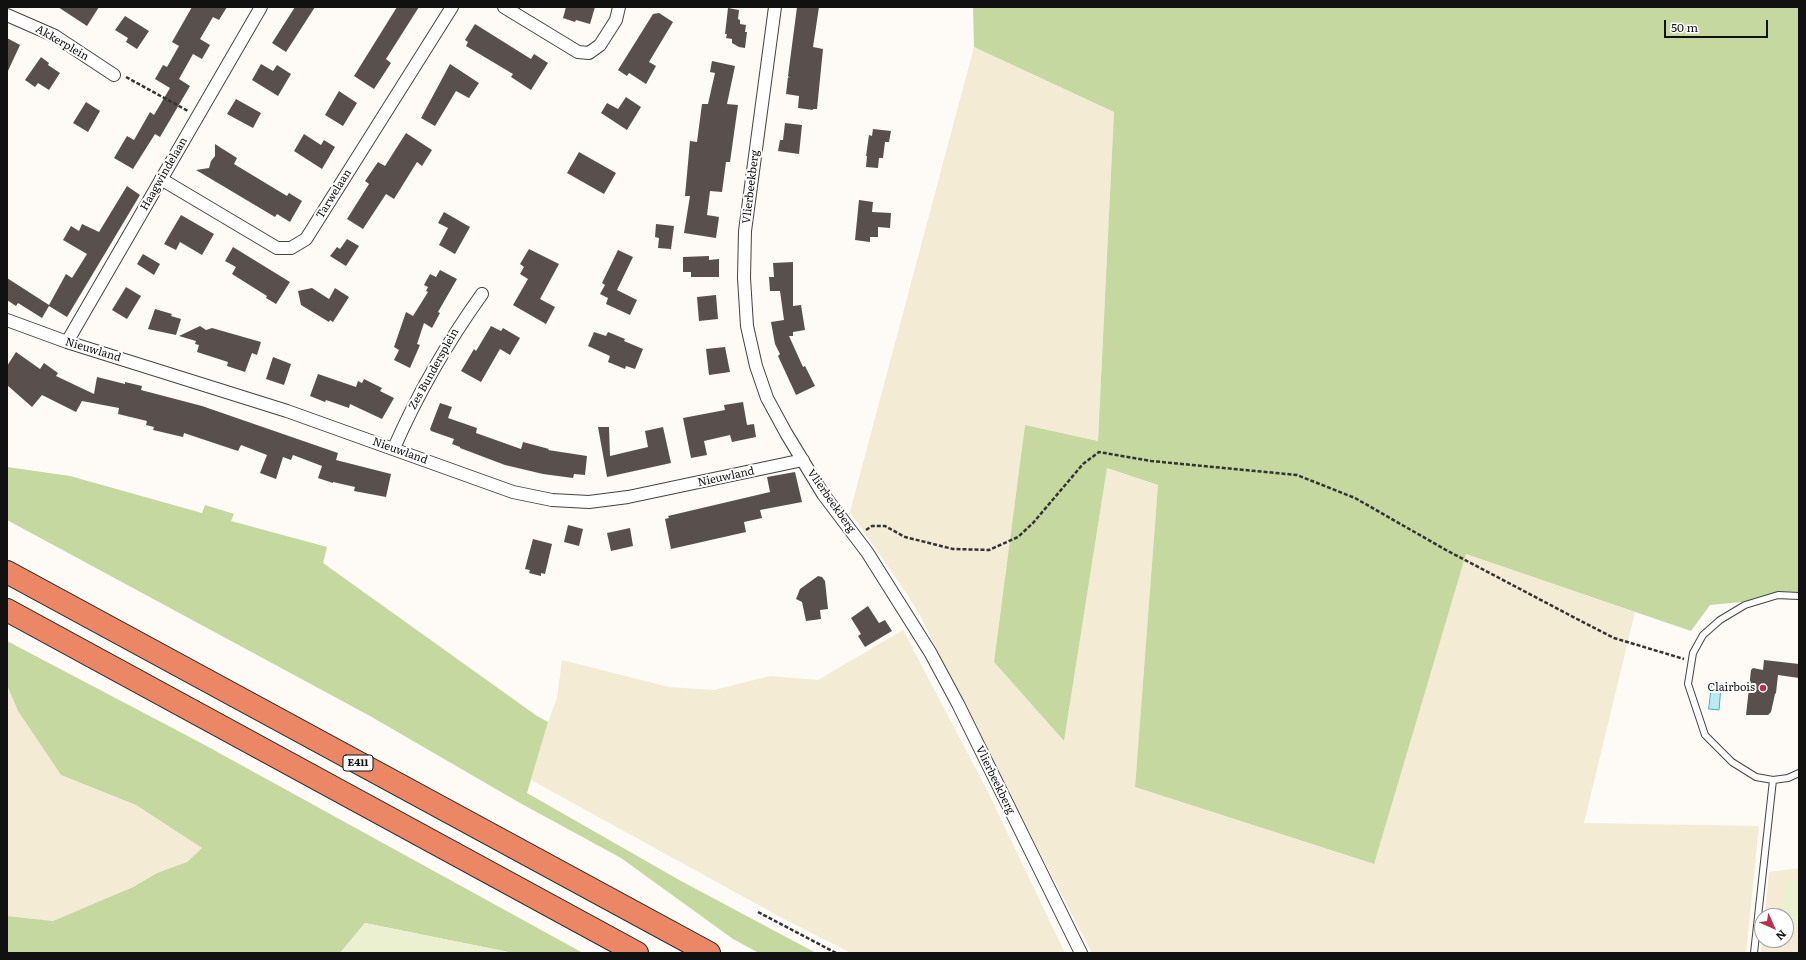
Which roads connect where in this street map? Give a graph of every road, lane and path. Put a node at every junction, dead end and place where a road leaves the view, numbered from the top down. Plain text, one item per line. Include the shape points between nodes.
1 (261, 7) edge
2 (452, 7) edge
3 (504, 7) edge
4 (619, 7) edge
5 (775, 7) edge
6 (7, 15) edge
7 (114, 75) joint
8 (197, 117) junction
9 (161, 179) junction
10 (482, 294) dead end
11 (7, 320) edge
12 (67, 342) junction
13 (394, 448) junction
14 (802, 460) junction
15 (857, 538) junction
16 (7, 572) edge
17 (1799, 596) edge
18 (7, 610) edge
19 (1693, 662) junction
20 (1799, 773) edge
21 (1773, 780) junction
22 (758, 912) dead end
23 (637, 953) edge
24 (709, 953) edge
25 (836, 953) edge
26 (1082, 953) edge
27 (1754, 953) edge

1 - 8 street, Haagwindelaan
2 - 9 street, Tarwelaan via 306,239 291,248 277,248
3 - 4 street via 578,52 589,53 600,45 616,20
5 - 14 street, Vlierbeekberg via 745,231 744,278 748,326 756,366 767,398
6 - 7 street, Akkerplein via 55,36
7 - 8 path via 130,78
8 - 9 street, Haagwindelaan
9 - 12 street, Haagwindelaan
10 - 13 street, Zes Bundersplein via 457,328 429,375
11 - 12 street, Nieuwland
12 - 13 street, Nieuwland via 287,411
13 - 14 street, Nieuwland via 512,492 552,500 589,502 628,497
14 - 15 street, Vlierbeekberg via 823,494
15 - 19 path via 872,526 885,526 905,537 953,549 989,550 1018,537 1083,464 1099,452 1151,461 1297,476 1355,498 1614,638
15 - 26 street, Vlierbeekberg via 930,652
16 - 24 highway, E411
17 - 19 lane via 1778,595 1745,605 1720,620 1703,636 1693,653
18 - 23 highway
19 - 21 lane via 1688,684 1705,735 1732,762 1756,778
20 - 21 lane
21 - 27 lane
22 - 25 path

